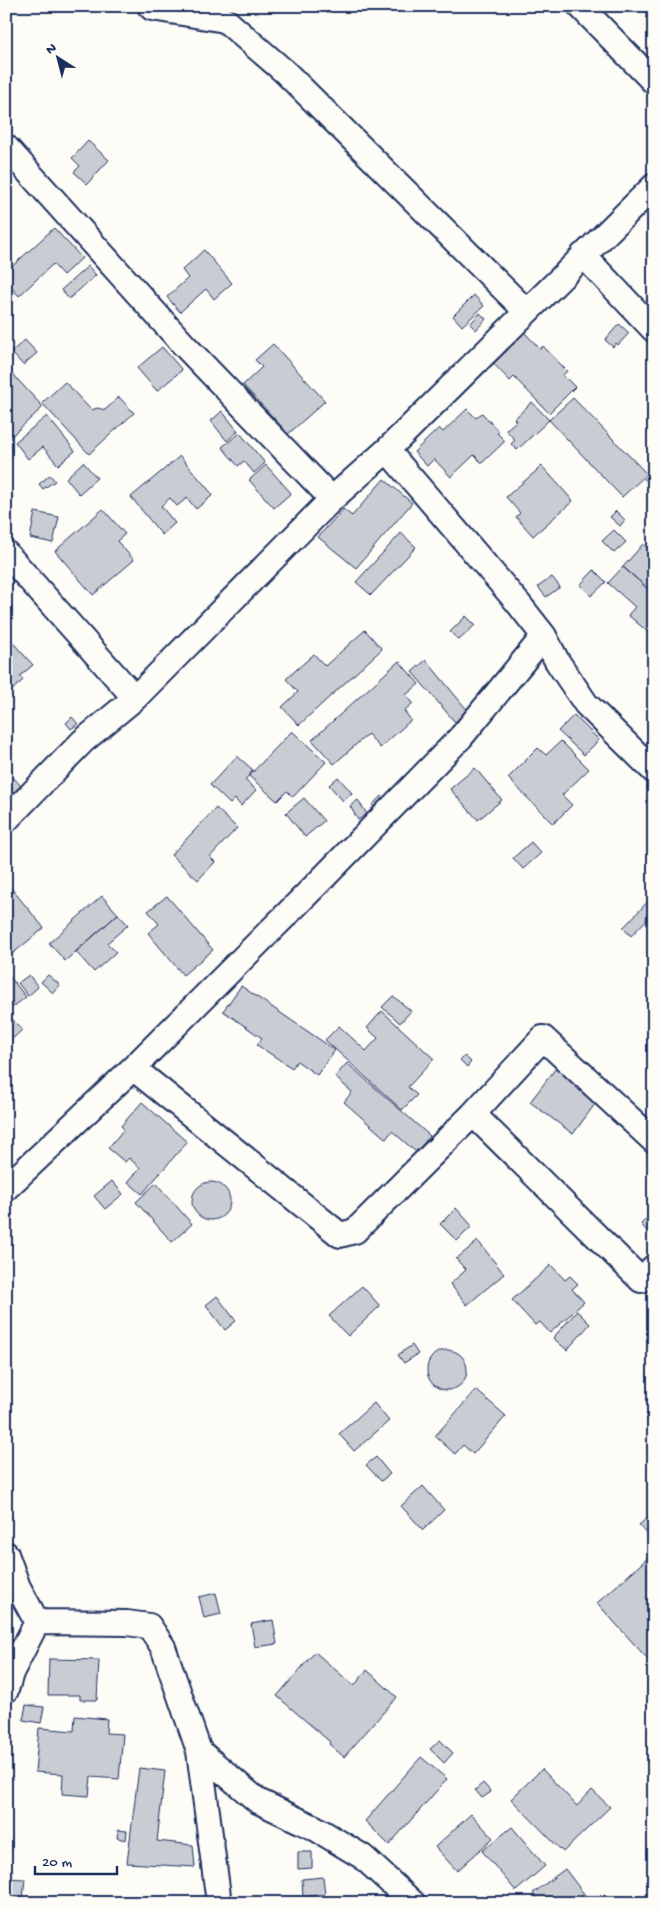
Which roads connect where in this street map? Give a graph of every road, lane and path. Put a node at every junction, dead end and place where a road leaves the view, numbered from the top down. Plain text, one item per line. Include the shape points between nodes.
1 (150, 6) edge
2 (580, 6) edge
3 (232, 13) edge
4 (654, 82) edge
5 (6, 147) edge
6 (654, 186) edge
7 (583, 256) junction
8 (526, 311) junction
9 (654, 330) edge
10 (387, 450) junction
11 (332, 499) junction
12 (6, 553) edge
13 (544, 636) junction
14 (135, 698) junction
15 (654, 771) edge
16 (6, 820) edge
17 (133, 1068) junction
18 (473, 1114) junction
19 (654, 1141) edge
20 (6, 1188) edge
21 (654, 1266) edge
22 (6, 1554) edge
23 (37, 1622) junction
24 (6, 1690) edge
25 (200, 1751) junction
26 (219, 1903) edge
27 (413, 1903) edge

1 - 3 street
2 - 4 street
3 - 8 street via 285,72
5 - 11 street via 184,345
6 - 7 street
7 - 8 street
7 - 9 street
8 - 10 street
10 - 11 street
10 - 13 street
11 - 14 street
12 - 14 street
13 - 15 street via 586,704
13 - 17 street via 460,737
14 - 16 street via 83,741
17 - 18 street via 340,1235 355,1231
17 - 20 street
18 - 19 street via 544,1038
18 - 21 street via 640,1280
22 - 23 street via 18,1587
23 - 24 street via 11,1673
23 - 25 street via 149,1626 163,1647
25 - 26 street
25 - 27 street via 258,1801 315,1828 363,1857

